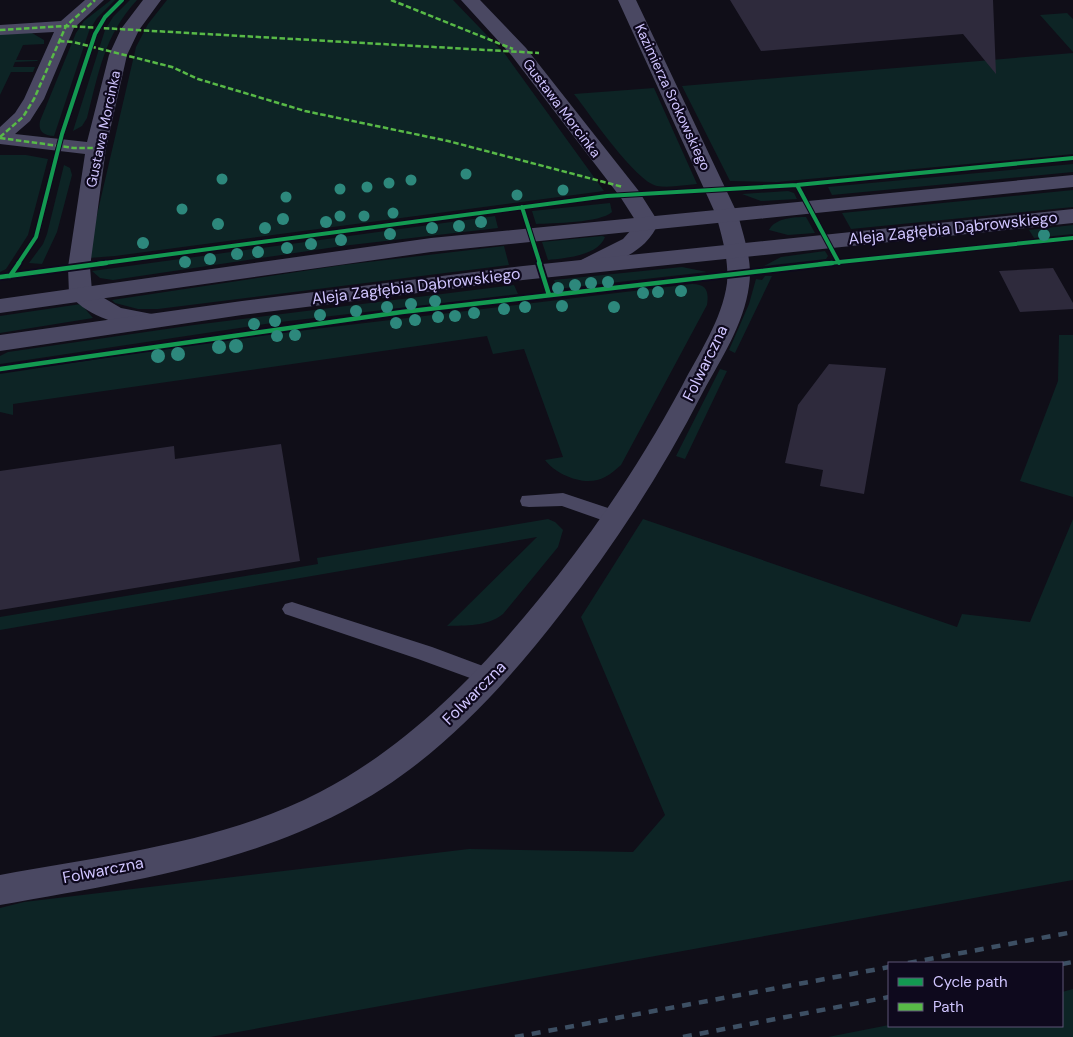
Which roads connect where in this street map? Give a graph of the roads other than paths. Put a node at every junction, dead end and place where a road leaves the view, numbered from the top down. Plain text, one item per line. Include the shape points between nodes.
1 (95, 0) edge
2 (152, 0) edge
3 (470, 0) edge
4 (627, 0) edge
5 (66, 26) junction
6 (0, 30) edge
7 (0, 138) edge
8 (96, 148) junction
9 (1073, 181) edge
10 (728, 215) junction
11 (1073, 216) edge
12 (648, 223) junction
13 (737, 250) junction
14 (590, 265) junction
15 (81, 294) junction
16 (0, 306) edge
17 (149, 320) junction
18 (0, 343) edge
19 (529, 501) dead end
20 (616, 518) junction
21 (292, 609) dead end
22 (492, 678) junction
23 (0, 890) edge

1 - 5 street
2 - 8 street, Gustawa Morcinka via 121,47
3 - 12 street, Gustawa Morcinka via 520,52
4 - 10 street, Kazimierza Srokowskiego
5 - 6 street
5 - 7 street via 23,118
7 - 8 street
8 - 15 street, Gustawa Morcinka via 79,267
9 - 10 street
10 - 12 street
10 - 13 street, Kazimierza Srokowskiego
11 - 13 street, Aleja Zagłębia Dąbrowskiego
12 - 14 street via 644,232 628,246
12 - 15 street via 362,253
13 - 14 street, Aleja Zagłębia Dąbrowskiego
13 - 20 street, Folwarczna via 738,287 723,329 672,429
14 - 17 street, Aleja Zagłębia Dąbrowskiego
15 - 16 street
15 - 17 street via 120,317
17 - 18 street, Aleja Zagłębia Dąbrowskiego
19 - 20 lane via 564,499
20 - 22 street, Folwarczna
21 - 22 lane
22 - 23 street, Folwarczna via 419,745 375,777 300,817 212,848

